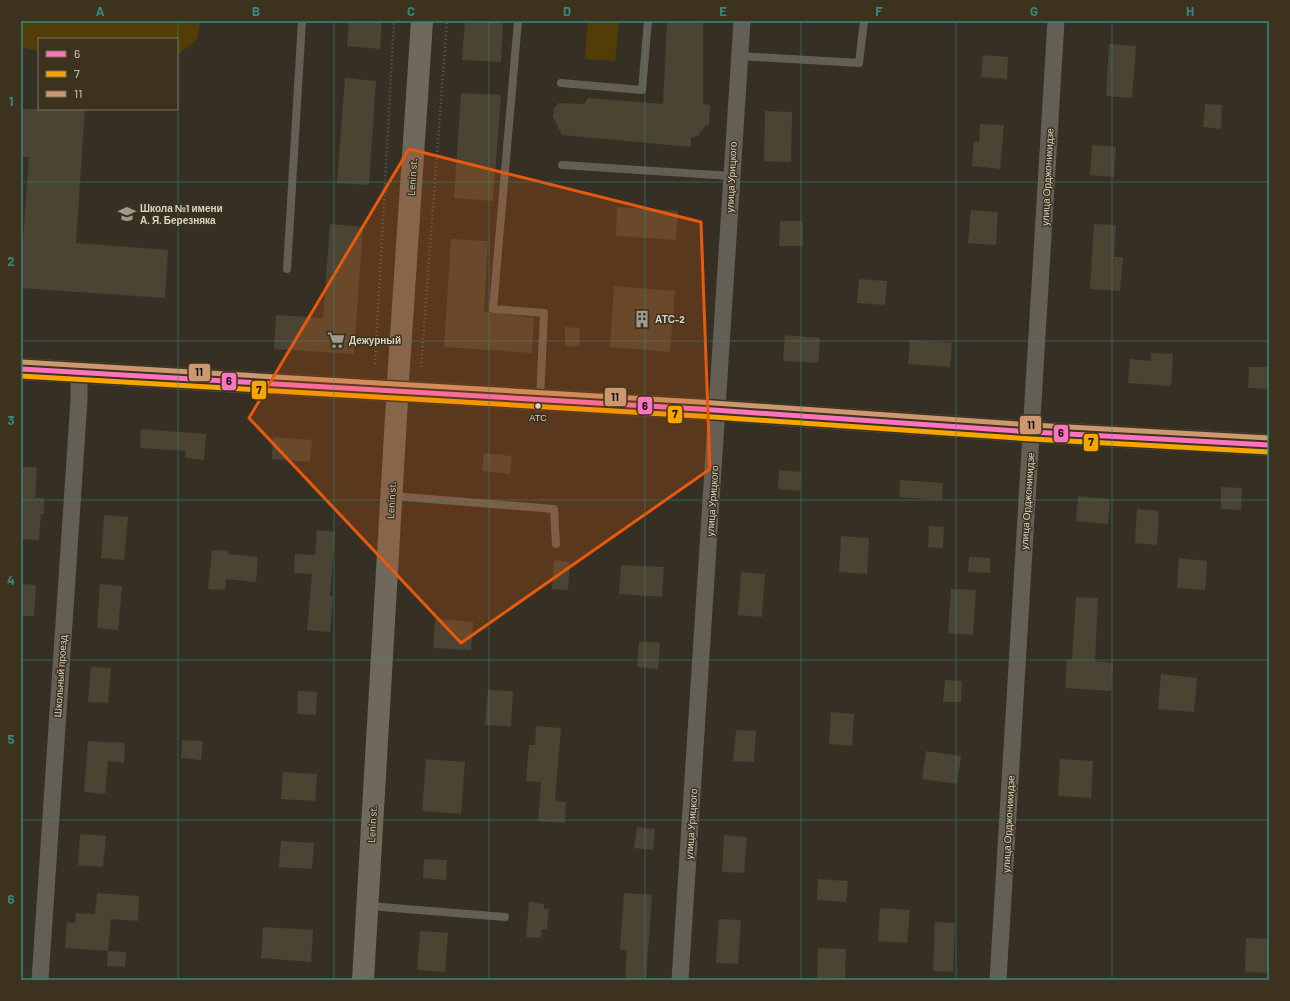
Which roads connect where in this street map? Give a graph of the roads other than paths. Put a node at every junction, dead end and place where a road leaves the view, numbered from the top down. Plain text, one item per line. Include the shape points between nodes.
1 (302, 21) edge
2 (422, 21) edge
3 (518, 21) edge
4 (648, 21) edge
5 (742, 21) edge
6 (864, 21) edge
7 (1056, 21) edge
8 (739, 56) junction
9 (561, 83) dead end
10 (562, 165) dead end
11 (731, 176) junction
12 (286, 269) dead end
13 (21, 369) edge
14 (79, 373) junction
15 (398, 392) junction
16 (540, 400) junction
17 (718, 410) junction
18 (1032, 432) junction
19 (1269, 445) edge
20 (391, 496) junction
21 (556, 544) dead end
22 (367, 906) junction
23 (505, 917) dead end
24 (40, 980) edge
25 (363, 980) edge
26 (680, 980) edge
27 (998, 980) edge

1 - 12 lane
2 - 15 main road, Lenin st.
3 - 16 lane via 492,309 544,313
4 - 9 lane via 642,90
5 - 8 street, улица Урицкого
6 - 8 lane via 859,64
7 - 18 street, улица Орджоникидзе
8 - 11 street, улица Урицкого
10 - 11 lane
11 - 17 street, улица Урицкого
13 - 14 main road
14 - 15 main road
14 - 24 street, Школьный проезд
15 - 16 main road
15 - 20 main road, Lenin st.
16 - 17 main road
17 - 18 main road
17 - 26 street, улица Урицкого
18 - 19 main road
18 - 27 street, улица Орджоникидзе
20 - 21 lane via 554,509
20 - 22 main road, Lenin st.
22 - 23 lane
22 - 25 main road, Lenin st.

